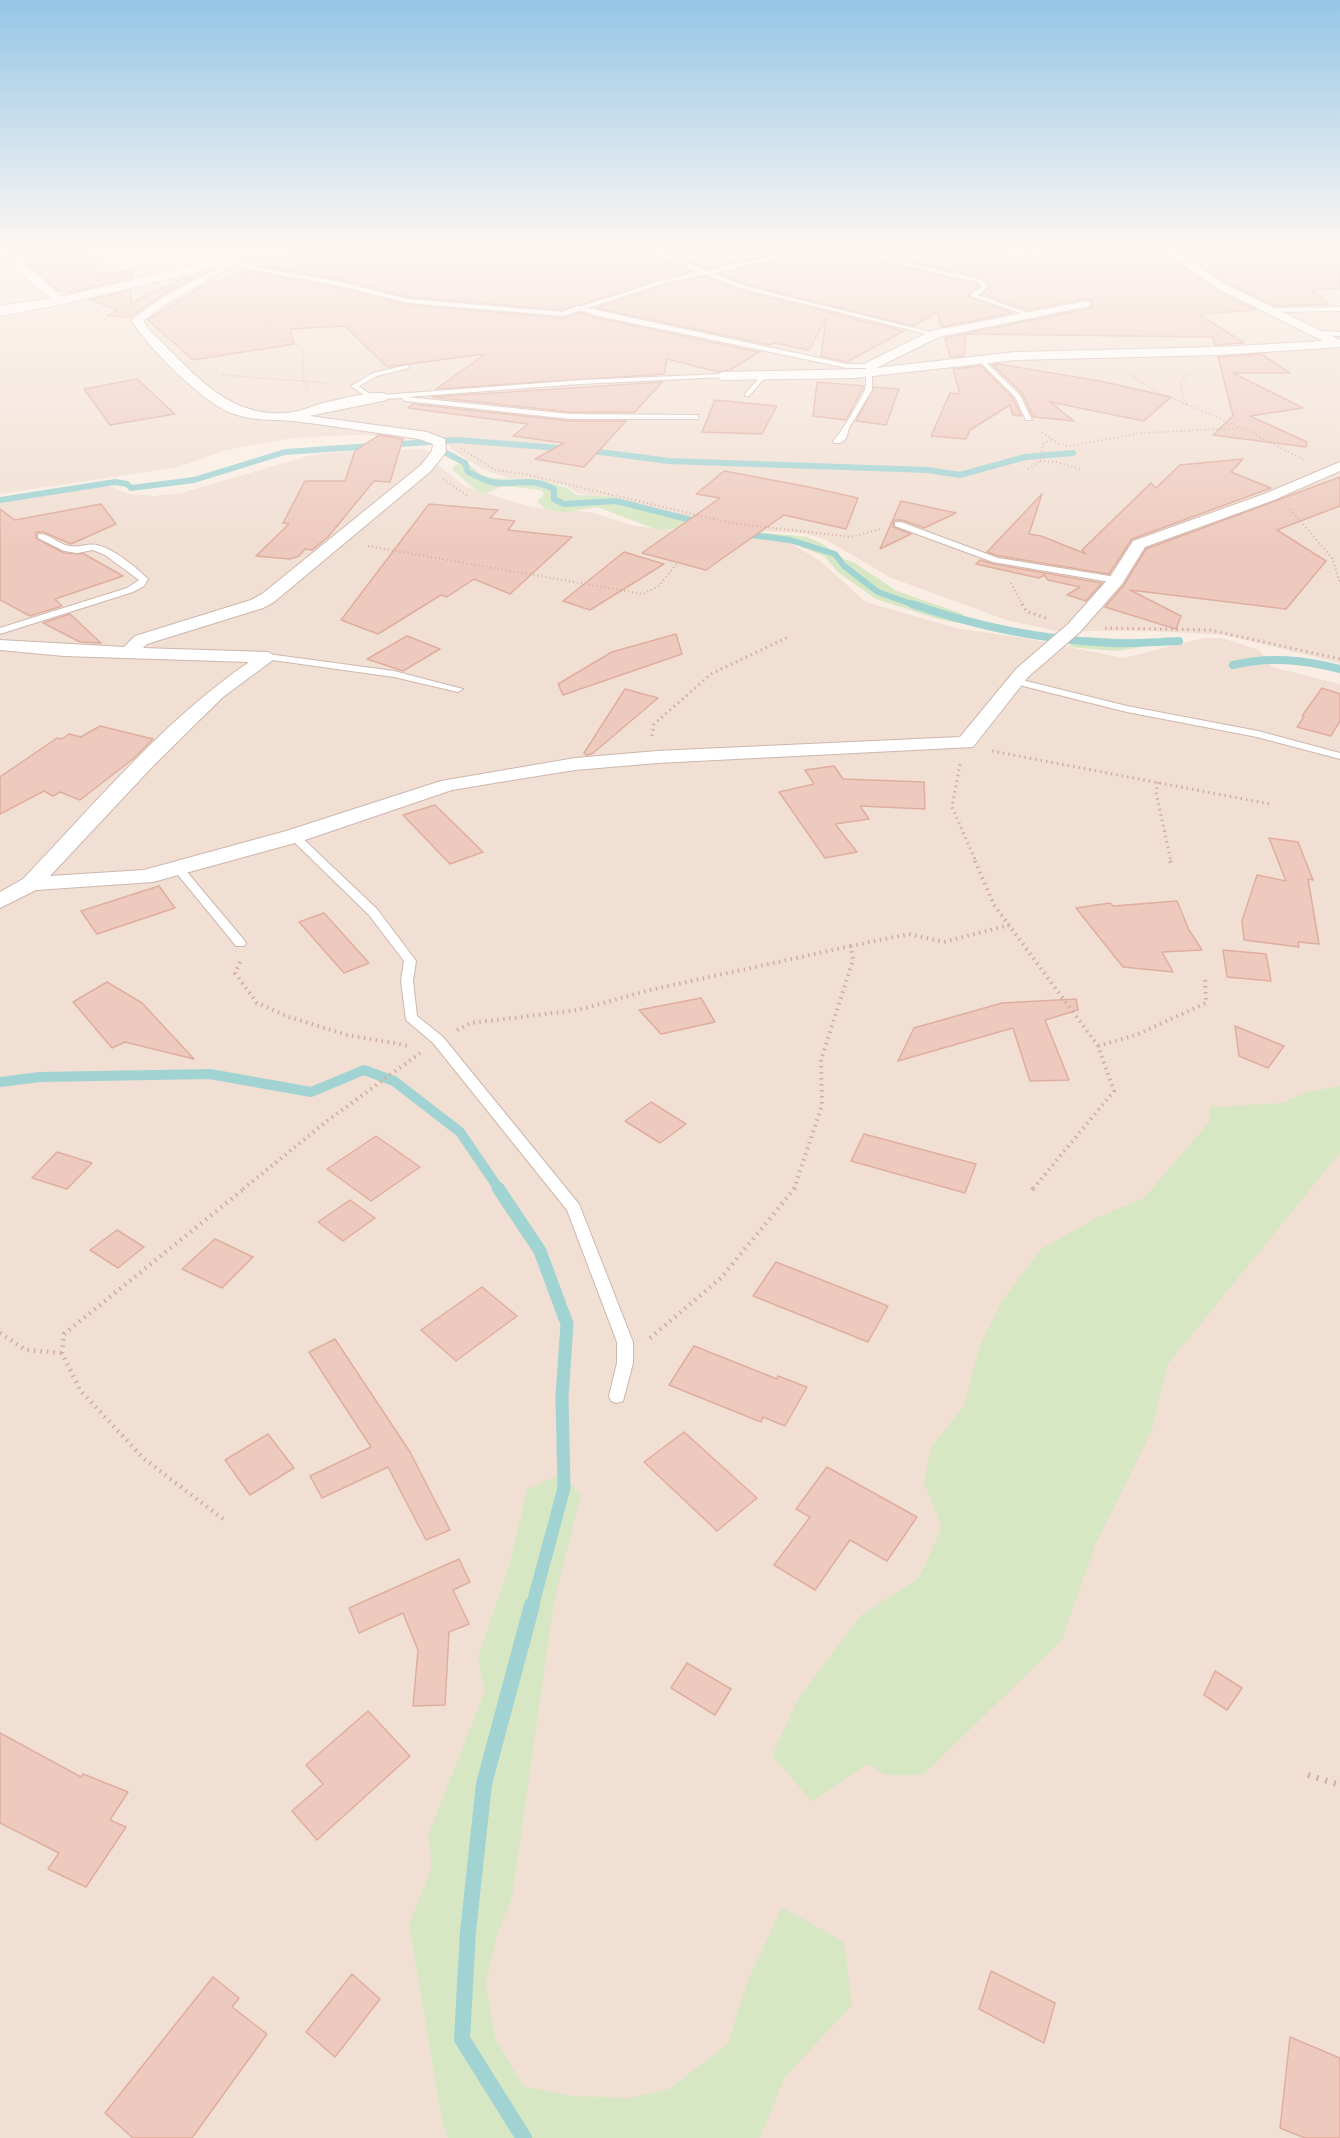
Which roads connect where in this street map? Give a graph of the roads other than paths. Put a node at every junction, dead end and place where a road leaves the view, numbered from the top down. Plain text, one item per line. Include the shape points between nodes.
1 (158, 346) edge
2 (747, 346) edge
3 (914, 346) edge
4 (1263, 346) edge
5 (982, 361) junction
6 (407, 367) dead end
7 (872, 370) junction
8 (760, 375) junction
9 (722, 376) joint
10 (747, 395) dead end
11 (378, 398) junction
12 (290, 417) junction
13 (695, 417) dead end
14 (1029, 418) road end
15 (837, 441) dead end
16 (1334, 469) edge
17 (898, 524) road end
18 (41, 536) dead end
19 (1116, 580) junction
20 (0, 631) edge
21 (0, 645) edge
22 (129, 652) junction
23 (268, 657) junction
24 (1014, 681) junction
25 (458, 689) dead end
26 (1340, 756) edge
27 (294, 836) junction
28 (178, 868) junction
29 (31, 884) junction
30 (0, 901) edge
31 (240, 943) road end
32 (616, 1395) dead end

1 - 12 street via 212,397 237,411 262,417
2 - 7 lane
3 - 7 street
4 - 5 street
5 - 7 street
5 - 14 lane via 1018,396
6 - 11 lane via 375,374 354,386
7 - 8 street
7 - 15 lane via 869,390
8 - 9 street
8 - 10 lane via 761,379
9 - 11 lane via 581,382
11 - 12 street
11 - 13 lane via 517,414
12 - 22 street via 422,435 437,440 439,452 426,468 263,601 141,640
16 - 19 street via 1139,544
17 - 19 lane via 967,551 1011,563
18 - 20 lane via 64,548 94,547 144,579 130,590
19 - 24 street via 1076,625
21 - 22 street
22 - 23 street
23 - 25 lane via 394,674
23 - 29 street via 216,693
24 - 26 lane via 1127,710 1258,734
24 - 27 street via 961,743 743,751 575,764 448,785
27 - 28 street
27 - 32 lane via 373,912 410,961 407,981 411,1017 438,1040 574,1208 626,1342
28 - 29 street via 145,877
28 - 31 lane
29 - 30 street

